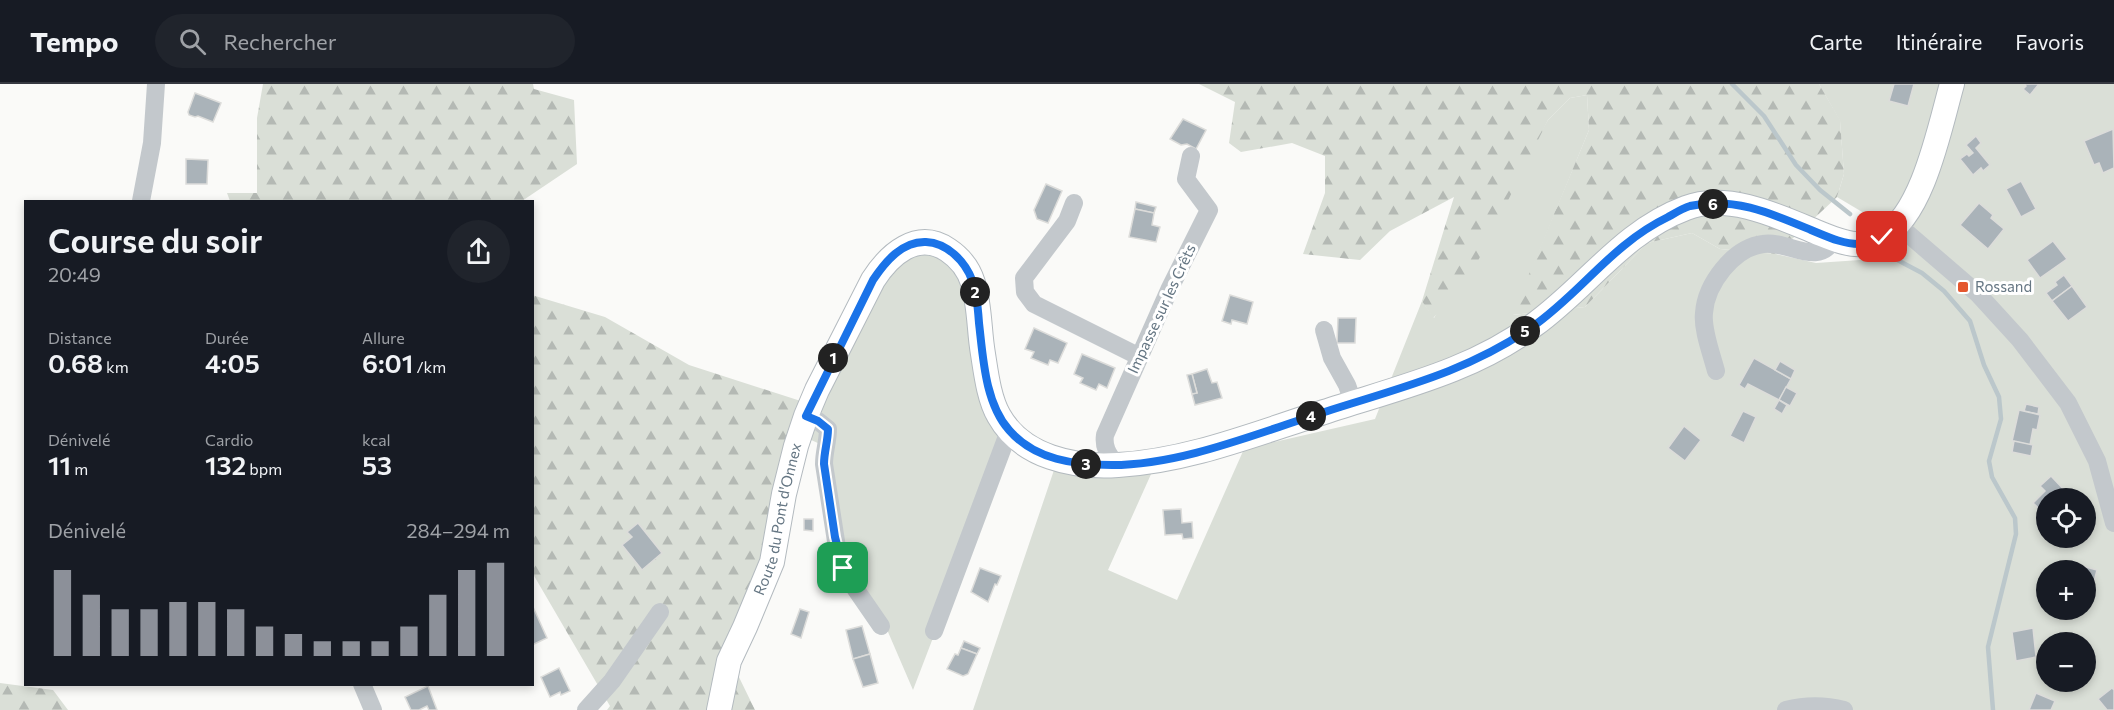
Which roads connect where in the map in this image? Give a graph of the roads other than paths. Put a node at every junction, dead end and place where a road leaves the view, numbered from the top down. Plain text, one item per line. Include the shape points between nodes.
1 (156, 84) edge
2 (1952, 84) edge
3 (1191, 156) dead end
4 (141, 200) edge
5 (1074, 203) dead end
6 (1899, 226) junction
7 (1834, 239) junction
8 (1324, 330) dead end
9 (1140, 357) junction
10 (1716, 371) dead end
11 (1353, 402) junction
12 (806, 416) junction
13 (1009, 431) junction
14 (1116, 465) junction
15 (2114, 523) edge
16 (660, 612) dead end
17 (881, 626) dead end
18 (934, 631) dead end
19 (363, 686) edge
20 (373, 710) edge
21 (586, 710) edge
22 (719, 710) edge
23 (1786, 710) edge
24 (1844, 710) edge

1 - 4 street via 152,143
2 - 6 street, Route du Pont d'Onnex via 1918,195
3 - 9 street, Impasse sur les Crêts via 1186,179 1209,210
5 - 9 street via 1067,221 1024,278 1025,292 1034,304
6 - 7 street, Route du Pont d'Onnex via 1862,245
6 - 15 street via 1978,294 2020,339 2068,403 2097,461
7 - 10 street via 1830,248 1821,252 1764,244 1734,258 1719,275 1704,312
7 - 11 street, Route du Pont d'Onnex via 1729,202 1689,206 1620,246 1534,326 1496,350 1442,375
8 - 11 street via 1332,358
9 - 14 street, Impasse sur les Crêts via 1105,435 1106,451
11 - 14 street, Route du Pont d'Onnex via 1220,446 1167,459
12 - 13 street, Route du Pont d'Onnex via 882,266 911,244 927,242 952,252 972,280 990,387 998,414
12 - 17 street via 828,429 824,464 840,559
12 - 22 street, Route du Pont d'Onnex via 784,494 772,562 729,661
13 - 14 street, Route du Pont d'Onnex via 1030,449 1055,459
13 - 18 street
16 - 21 street via 612,681
19 - 20 street
23 - 24 street via 1810,706

